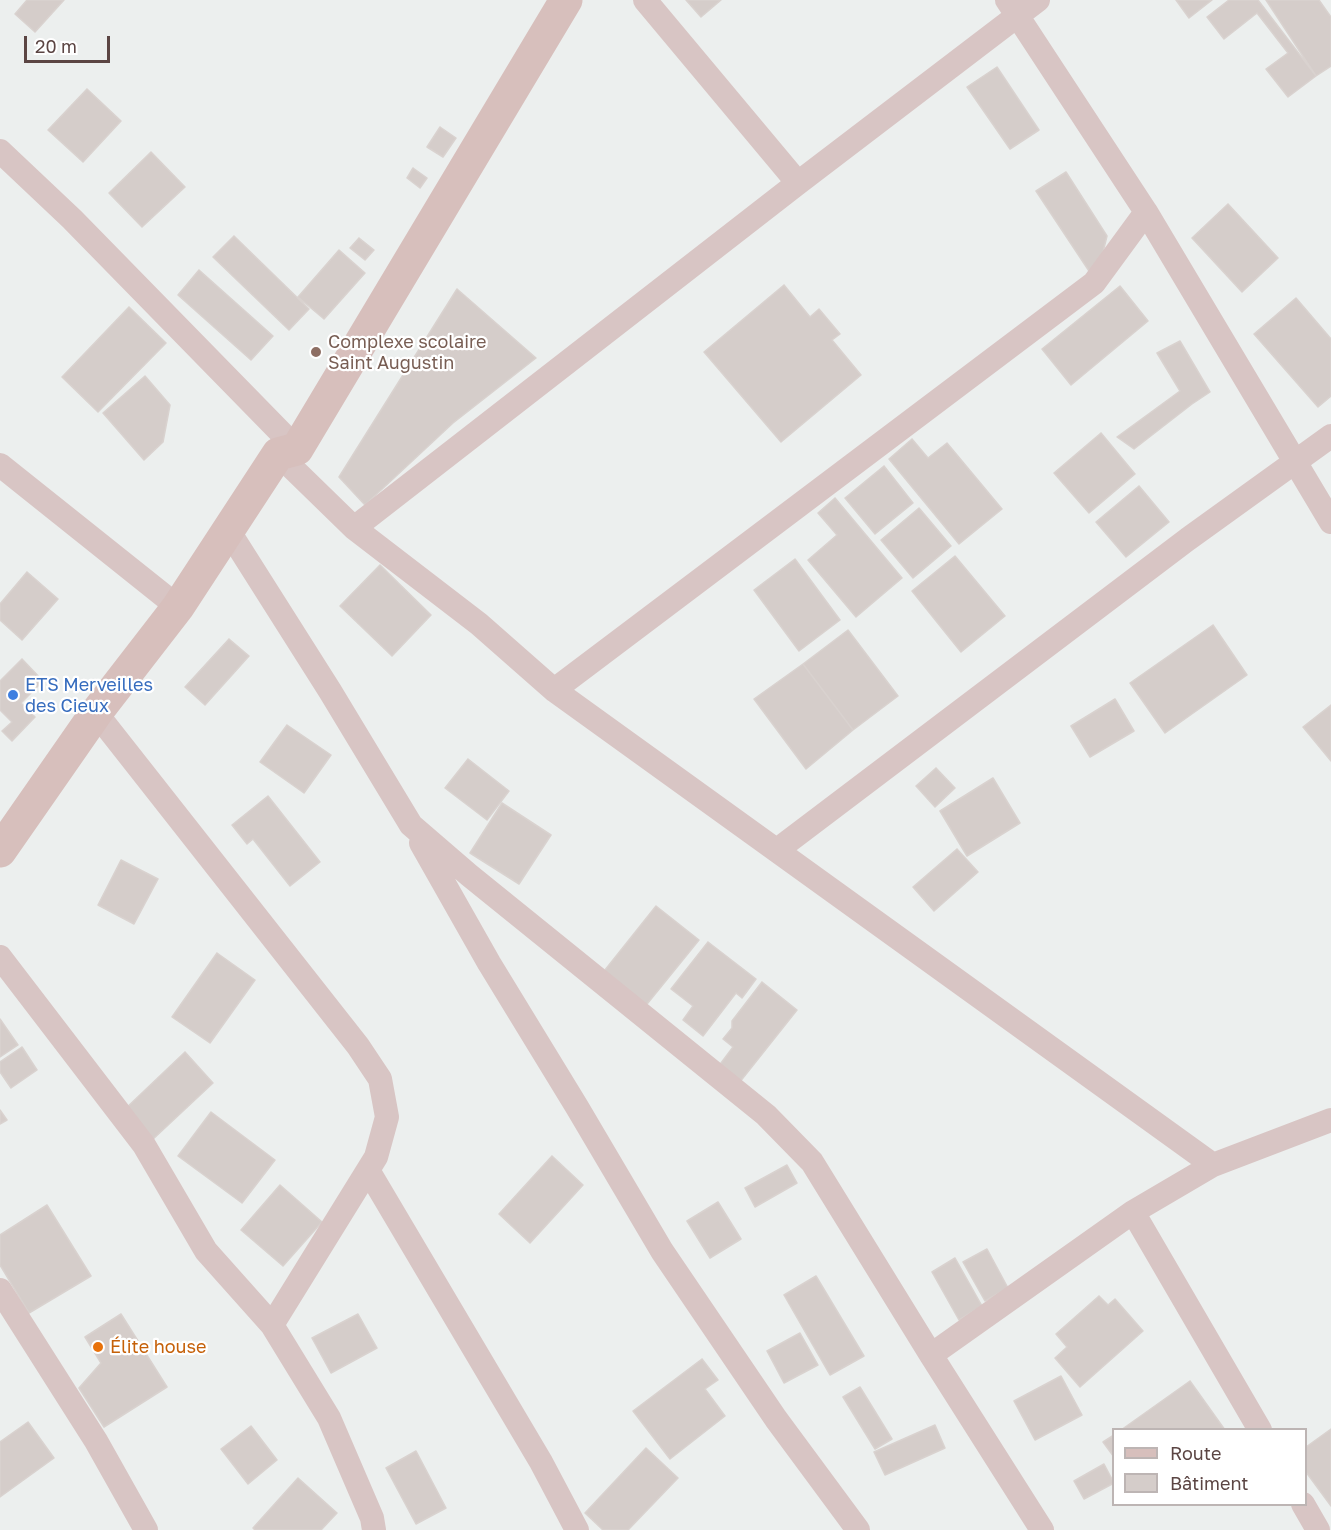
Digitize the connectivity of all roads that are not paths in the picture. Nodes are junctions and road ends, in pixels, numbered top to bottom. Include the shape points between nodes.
1 (566, 0) edge
2 (645, 0) edge
3 (1038, 0) edge
4 (1012, 8) edge
5 (0, 151) edge
6 (798, 183) junction
7 (1146, 212) junction
8 (1331, 436) edge
9 (287, 451) junction
10 (1295, 462) junction
11 (0, 465) edge
12 (1331, 522) edge
13 (354, 528) junction
14 (228, 530) junction
15 (178, 607) junction
16 (554, 690) junction
17 (96, 713) junction
18 (411, 825) junction
19 (777, 850) junction
20 (0, 851) edge
21 (0, 957) edge
22 (1331, 1120) edge
23 (1213, 1165) junction
24 (368, 1170) junction
25 (1133, 1212) junction
26 (0, 1290) edge
27 (273, 1325) junction
28 (931, 1355) junction
29 (1259, 1428) edge
30 (1305, 1506) edge
31 (146, 1530) edge
32 (374, 1530) edge
33 (577, 1530) edge
34 (858, 1530) edge
35 (1042, 1530) edge
36 (1318, 1530) edge

1 - 9 main road
2 - 6 street
3 - 4 street
4 - 6 street
4 - 7 street
5 - 9 street via 72,219
6 - 13 street
7 - 10 street
7 - 16 street via 1094,283
8 - 10 street
9 - 13 street
9 - 14 main road
10 - 12 street
10 - 19 street
11 - 15 street
13 - 16 street via 479,624
14 - 15 main road
14 - 18 street
15 - 17 main road
16 - 19 street
17 - 20 main road
17 - 24 street via 380,1079 387,1117 376,1157
18 - 28 street via 766,1115 812,1162
18 - 34 street via 662,1251 776,1419
19 - 23 street
21 - 27 street via 144,1145 206,1251
22 - 23 street
23 - 25 street
24 - 27 street
24 - 33 street via 542,1462
25 - 28 street
25 - 29 street
26 - 31 street via 96,1441
27 - 32 street via 329,1418
28 - 35 street
30 - 36 street

